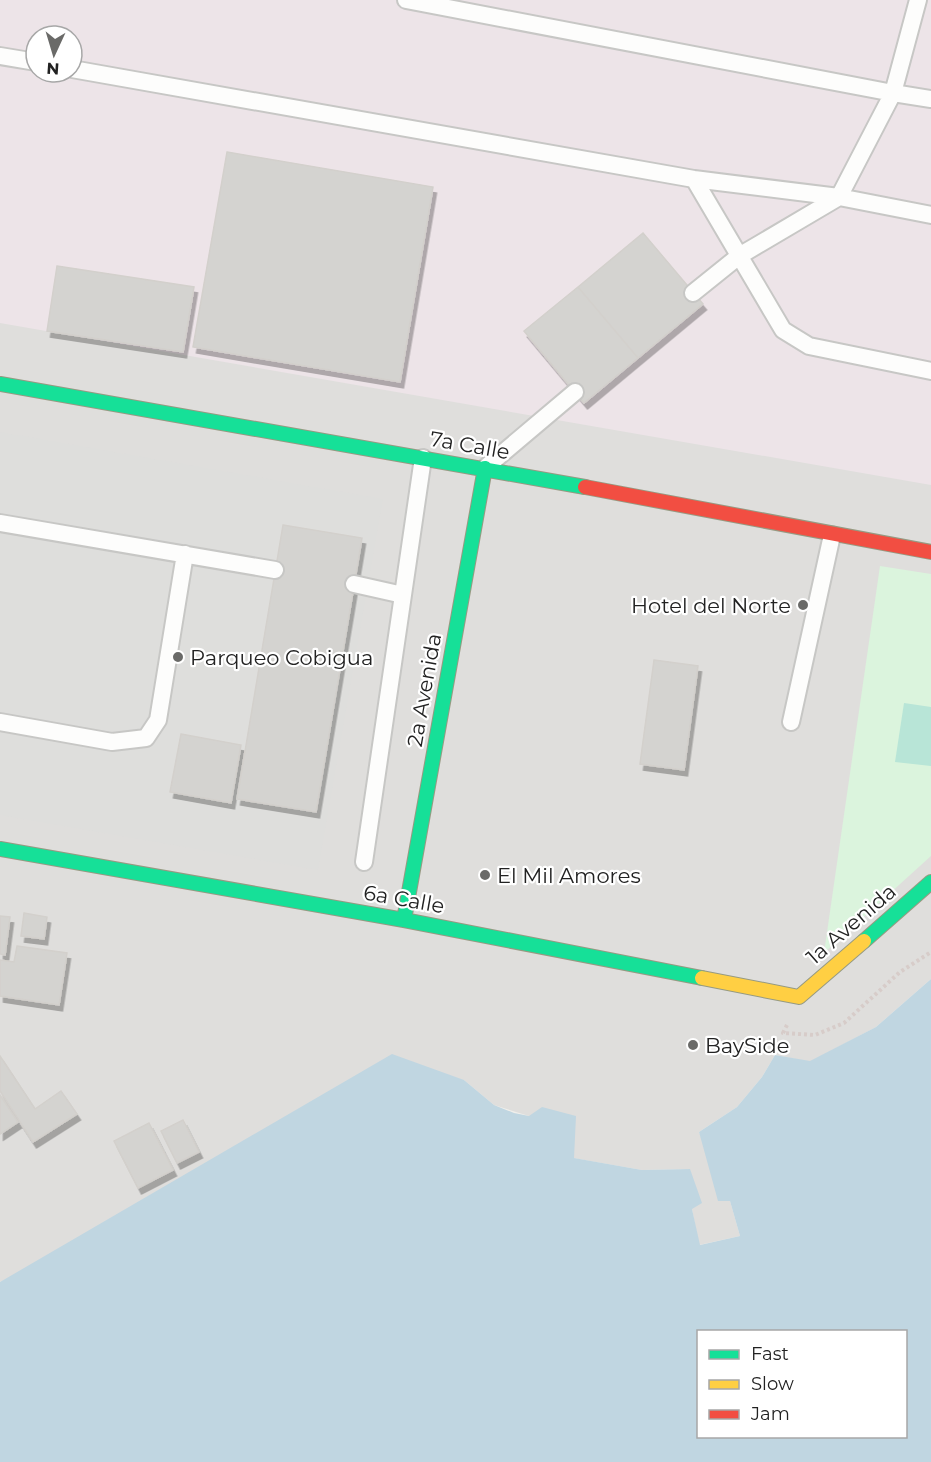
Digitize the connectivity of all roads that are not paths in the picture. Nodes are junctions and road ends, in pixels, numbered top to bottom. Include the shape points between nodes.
1 (406, 0) edge
2 (918, 0) edge
3 (0, 56) edge
4 (24, 60) edge
5 (84, 71) edge
6 (893, 93) junction
7 (931, 99) edge
8 (694, 179) junction
9 (839, 197) junction
10 (931, 215) edge
11 (739, 256) junction
12 (693, 293) dead end
13 (931, 371) edge
14 (0, 384) edge
15 (575, 392) dead end
16 (423, 458) junction
17 (485, 468) junction
18 (0, 523) edge
19 (832, 535) junction
20 (931, 552) edge
21 (185, 554) junction
22 (276, 570) dead end
23 (354, 585) dead end
24 (403, 595) junction
25 (0, 722) edge
26 (791, 722) dead end
27 (0, 849) edge
28 (364, 862) dead end
29 (931, 882) edge
30 (404, 920) junction
31 (799, 997) joint

1 - 6 lane
2 - 6 lane
3 - 4 lane
5 - 8 lane
6 - 7 lane
6 - 9 lane
8 - 9 lane
8 - 11 lane
9 - 10 lane
9 - 11 lane
11 - 12 lane
11 - 13 lane via 783,330 809,346
14 - 16 street, 7a Calle
15 - 17 lane
16 - 17 street, 7a Calle
16 - 24 lane
17 - 19 street, 7a Calle
17 - 30 street, 2a Avenida
18 - 21 lane
19 - 20 street, 7a Calle
19 - 26 lane
21 - 22 lane
21 - 25 lane via 158,720 146,738 112,742
23 - 24 lane
24 - 28 lane
27 - 30 street, 6a Calle
29 - 31 street, 1a Avenida
30 - 31 street, 6a Calle

